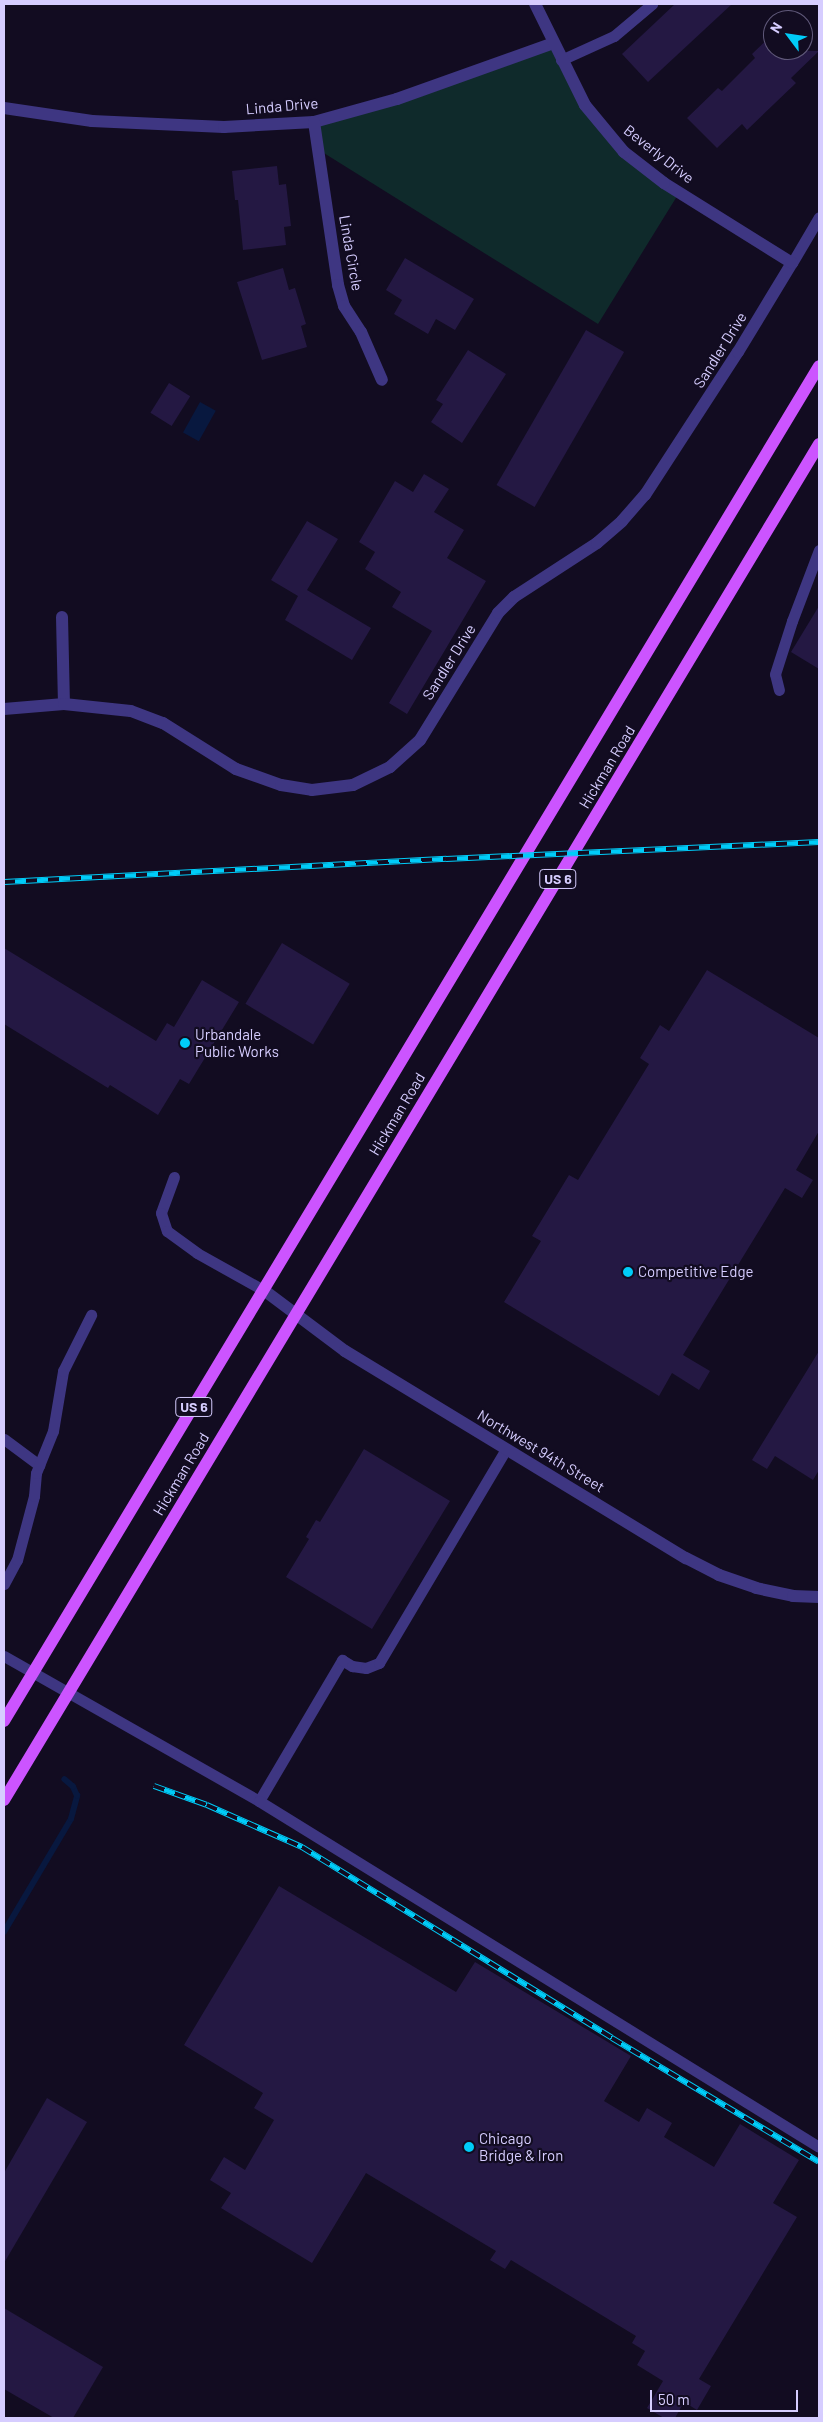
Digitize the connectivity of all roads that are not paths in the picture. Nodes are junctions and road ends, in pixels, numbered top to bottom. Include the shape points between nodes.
1 (535, 4) edge
2 (652, 4) edge
3 (553, 43) junction
4 (562, 60) junction
5 (4, 108) edge
6 (314, 122) junction
7 (819, 218) edge
8 (792, 263) junction
9 (819, 366) edge
10 (382, 380) dead end
11 (819, 444) edge
12 (819, 550) edge
13 (62, 617) dead end
14 (779, 690) dead end
15 (64, 704) junction
16 (4, 709) edge
17 (174, 1177) dead end
18 (265, 1291) junction
19 (296, 1314) junction
20 (91, 1315) dead end
21 (4, 1439) edge
22 (506, 1449) junction
23 (39, 1465) junction
24 (4, 1584) edge
25 (819, 1597) edge
26 (4, 1656) edge
27 (33, 1672) junction
28 (68, 1692) junction
29 (4, 1721) edge
30 (4, 1800) edge
31 (259, 1801) junction
32 (819, 2147) edge

1 - 3 street, Beverly Drive
2 - 4 lane via 614,36
3 - 4 street, Beverly Drive
3 - 6 street, Linda Drive via 397,99
4 - 8 street, Beverly Drive via 585,105 624,152 664,183
5 - 6 street, Linda Drive via 92,121 224,127
6 - 10 street, Linda Circle via 338,285 344,306
7 - 8 lane
8 - 15 street, Sandler Drive via 645,495 597,543 514,597 498,614 420,740 390,767 353,785 312,790 281,785 236,769 163,723 131,711
9 - 18 main road, Hickman Road / US 6
11 - 19 main road, Hickman Road / US 6
12 - 14 lane via 775,674
13 - 15 street
15 - 16 street, Sandler Drive
17 - 18 lane via 160,1213 167,1231 197,1253
18 - 19 street, Northwest 94th Street
18 - 27 main road, Hickman Road / US 6
19 - 22 street, Northwest 94th Street via 345,1351
19 - 28 main road, Hickman Road / US 6
20 - 23 lane via 63,1371 53,1430
21 - 23 lane
22 - 25 street, Northwest 94th Street via 719,1575 756,1588 793,1596
22 - 31 lane via 379,1663 366,1668 352,1666 342,1660
23 - 24 lane via 17,1560
26 - 27 lane
27 - 28 lane
27 - 29 main road, Hickman Road / US 6
28 - 30 main road, Hickman Road / US 6
28 - 31 lane
31 - 32 lane

